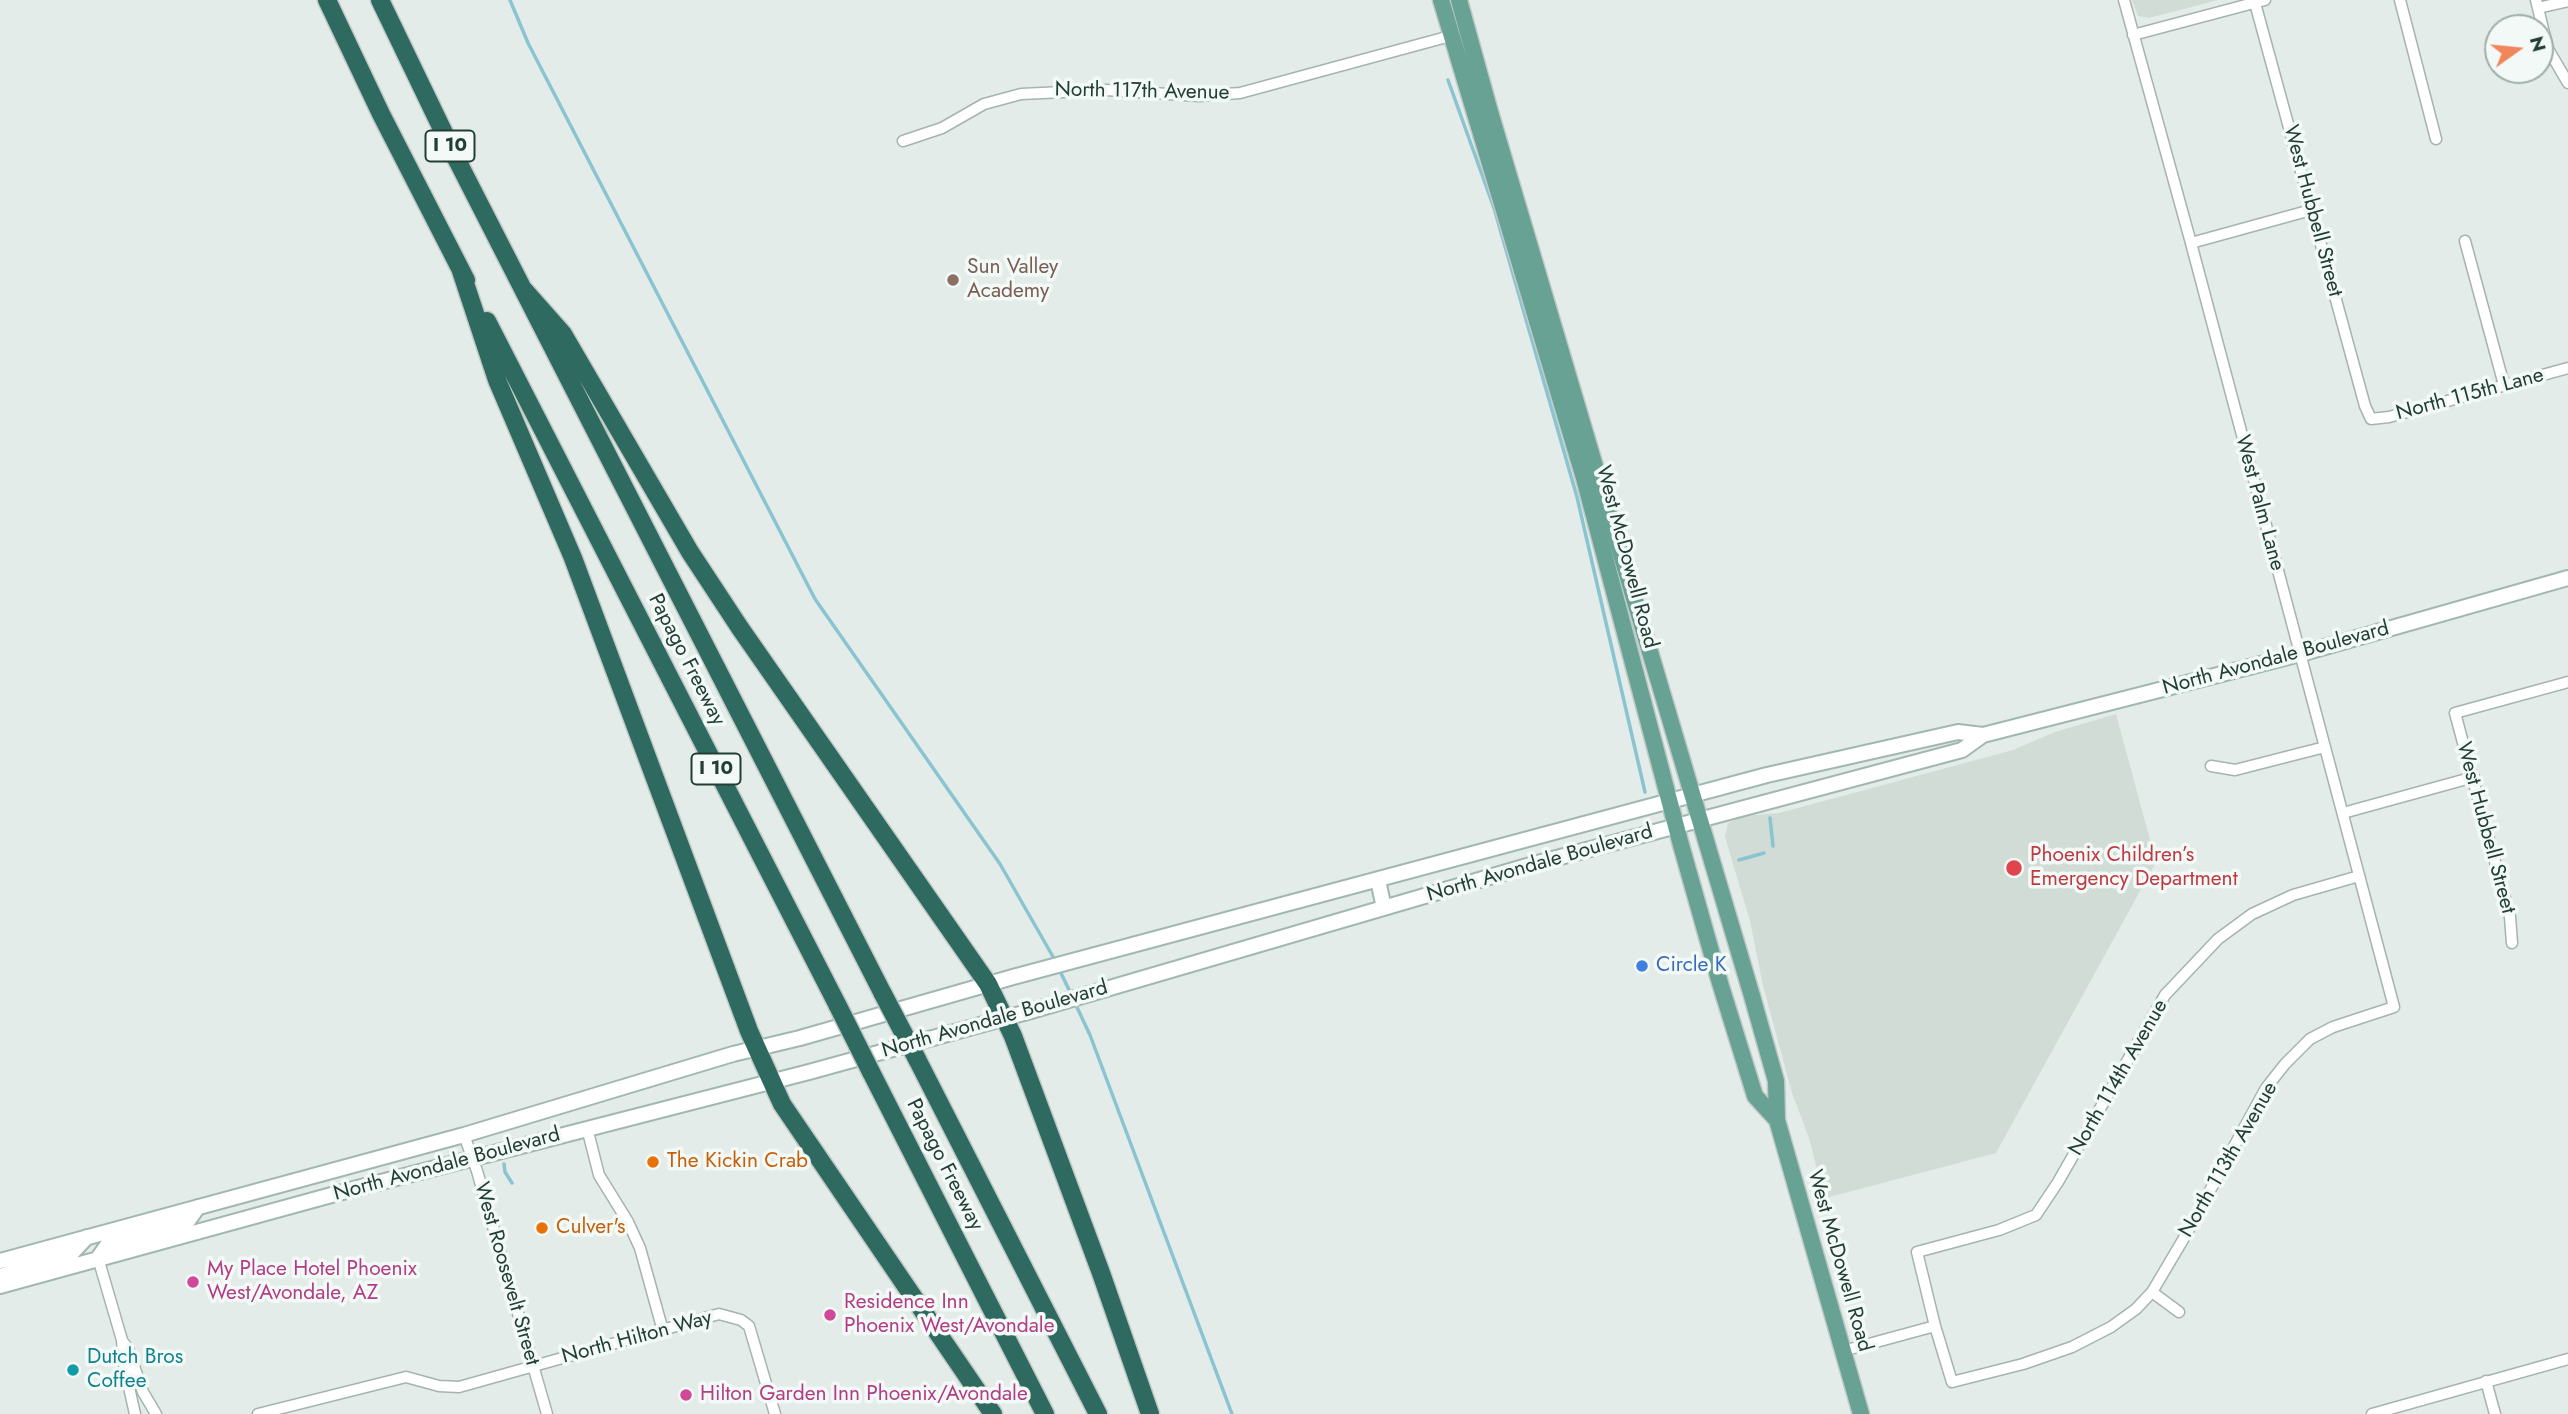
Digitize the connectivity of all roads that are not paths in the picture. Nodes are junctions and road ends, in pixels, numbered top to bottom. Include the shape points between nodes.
1 (327, 0) edge
2 (380, 0) edge
3 (1441, 0) edge
4 (1459, 0) edge
5 (2124, 0) edge
6 (2400, 0) edge
7 (2260, 1) edge
8 (2568, 1) edge
9 (2537, 4) edge
10 (1468, 32) junction
11 (2133, 35) junction
12 (1451, 36) junction
13 (2568, 83) edge
14 (2436, 139) dead end
15 (903, 141) dead end
16 (2311, 209) junction
17 (2465, 241) dead end
18 (2190, 243) junction
19 (461, 271) junction
20 (524, 290) junction
21 (2568, 368) edge
22 (2504, 385) junction
23 (2371, 419) joint
24 (2568, 578) edge
25 (2300, 654) junction
26 (2568, 682) edge
27 (1983, 735) junction
28 (2325, 747) junction
29 (2211, 766) dead end
30 (2474, 777) junction
31 (1693, 794) junction
32 (1669, 801) junction
33 (2343, 813) junction
34 (1701, 820) junction
35 (1676, 826) junction
36 (2359, 876) junction
37 (1378, 880) junction
38 (1384, 908) junction
39 (2512, 943) dead end
40 (988, 984) junction
41 (2394, 1007) joint
42 (1004, 1018) junction
43 (757, 1048) junction
44 (772, 1081) junction
45 (1777, 1120) junction
46 (587, 1128) junction
47 (464, 1135) junction
48 (470, 1158) junction
49 (198, 1207) junction
50 (87, 1237) junction
51 (98, 1258) junction
52 (0, 1261) edge
53 (0, 1276) edge
54 (0, 1286) edge
55 (2152, 1292) junction
56 (2179, 1312) dead end
57 (1935, 1326) junction
58 (663, 1331) junction
59 (121, 1340) junction
60 (1843, 1352) junction
61 (2568, 1359) edge
62 (533, 1367) junction
63 (2486, 1381) junction
64 (135, 1414) edge
65 (156, 1414) edge
66 (258, 1414) edge
67 (547, 1414) edge
68 (775, 1414) edge
69 (993, 1414) edge
70 (1045, 1414) edge
71 (1098, 1414) edge
72 (1150, 1414) edge
73 (1861, 1414) edge
74 (2372, 1414) edge
75 (2495, 1414) edge

1 - 19 highway, Papago Freeway / I 10
2 - 20 highway, Papago Freeway / I 10
3 - 12 main road, West McDowell Road
4 - 10 main road, West McDowell Road
5 - 11 street, West Palm Lane
6 - 14 street
7 - 11 street
7 - 16 street, West Hubbell Street
8 - 9 street
9 - 13 street via 2548,49
10 - 12 street, North 117th Avenue
10 - 31 main road, West McDowell Road
11 - 18 street, West Palm Lane
12 - 15 street, North 117th Avenue via 1240,93 1199,96 1106,90 1021,94 984,104 942,128
12 - 32 main road, West McDowell Road via 1584,478
16 - 18 street
16 - 23 street, West Hubbell Street
17 - 22 street
18 - 25 street, West Palm Lane
19 - 43 highway via 497,380 573,558
19 - 70 highway, Papago Freeway / I 10, bridge
20 - 40 highway via 563,334 690,552 740,628
20 - 71 highway, Papago Freeway / I 10, bridge
21 - 22 street, North 115th Lane
22 - 23 street, North 115th Lane
24 - 25 main road, North Avondale Boulevard
25 - 27 main road, North Avondale Boulevard
25 - 28 street, West Palm Lane
26 - 30 street, West Hubbell Street via 2455,713
27 - 31 main road, North Avondale Boulevard via 1958,732
27 - 34 main road, North Avondale Boulevard via 1962,750
28 - 29 street via 2235,770
28 - 33 street, West Palm Lane
30 - 33 street
30 - 39 street, West Hubbell Street via 2510,917
31 - 32 main road, North Avondale Boulevard
31 - 34 main road, West McDowell Road
32 - 35 main road, West McDowell Road
32 - 37 main road, North Avondale Boulevard
33 - 36 street, West Palm Lane
34 - 35 main road, North Avondale Boulevard
34 - 45 main road, West McDowell Road via 1776,1081
35 - 38 main road, North Avondale Boulevard
35 - 45 main road, West McDowell Road via 1755,1096
36 - 41 street, West Palm Lane
36 - 57 street, North 114th Avenue via 2293,895 2252,914 2218,939 2165,996 2036,1215 1917,1252
37 - 38 main road
37 - 40 main road, North Avondale Boulevard
38 - 42 main road, North Avondale Boulevard
40 - 42 highway
40 - 43 main road, North Avondale Boulevard
41 - 55 street, North 113th Avenue via 2310,1039 2285,1064 2266,1088
42 - 44 main road, North Avondale Boulevard
42 - 72 highway
43 - 44 highway
43 - 47 main road, North Avondale Boulevard
44 - 46 main road, North Avondale Boulevard
44 - 69 highway via 782,1104
45 - 60 main road, West McDowell Road
46 - 48 main road, North Avondale Boulevard
46 - 58 street via 599,1175 640,1248
47 - 48 street, West Roosevelt Street
47 - 49 main road, North Avondale Boulevard
48 - 51 main road, North Avondale Boulevard
48 - 62 street, West Roosevelt Street
49 - 50 main road, North Avondale Boulevard
49 - 51 main road via 188,1221 108,1244
50 - 52 main road, North Avondale Boulevard
50 - 53 main road via 72,1253
51 - 54 main road, North Avondale Boulevard
51 - 59 street
55 - 56 street
55 - 57 street, North 113th Avenue via 2111,1327 2072,1347 1952,1382
57 - 60 street
58 - 62 street, North Hilton Way
58 - 68 street, North Hilton Way via 719,1314 741,1320 753,1336
59 - 64 street
59 - 65 street
60 - 73 main road, West McDowell Road
61 - 63 street
62 - 66 street via 459,1387 407,1377
62 - 67 street, West Roosevelt Street
63 - 74 street
63 - 75 street

